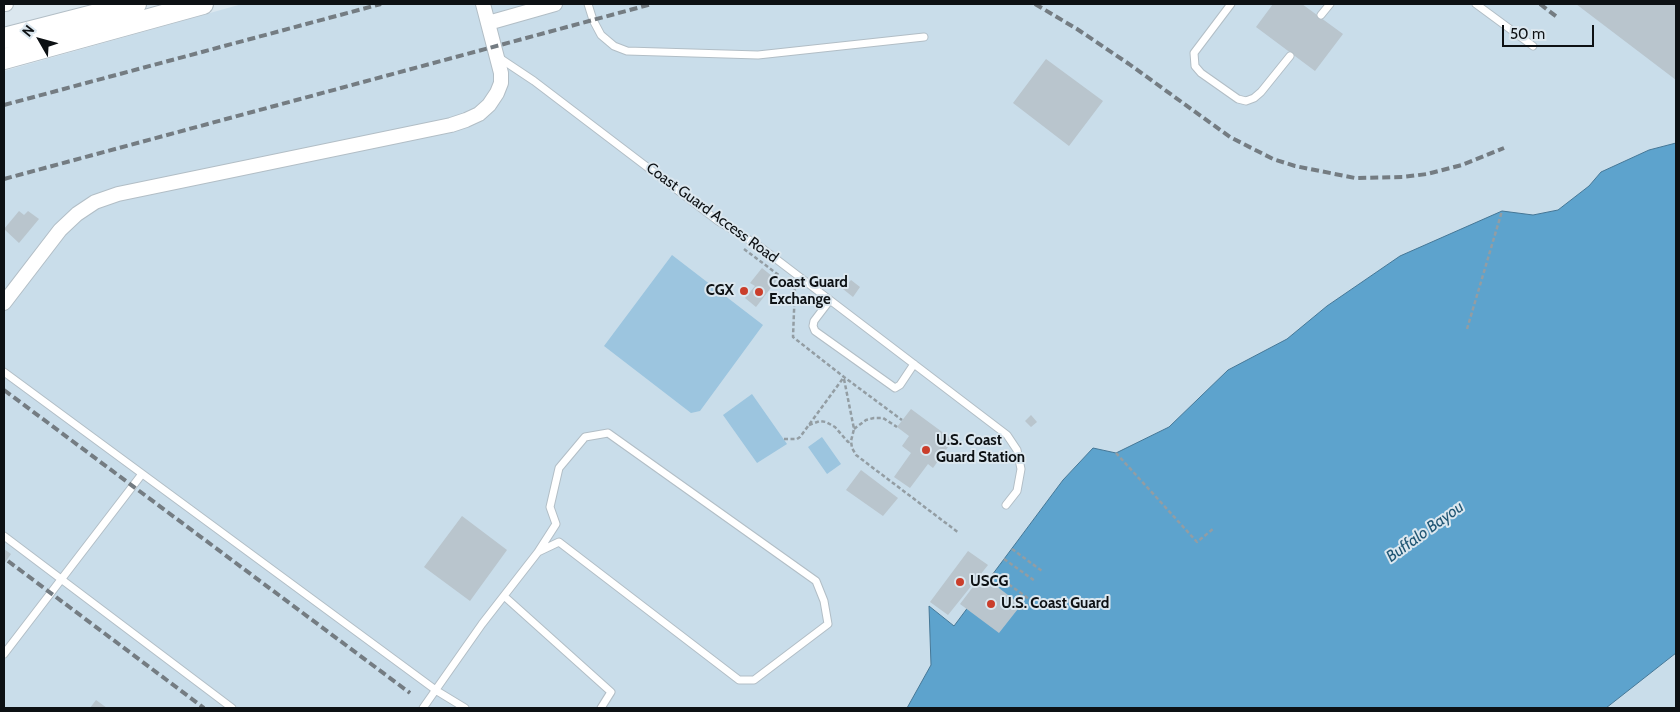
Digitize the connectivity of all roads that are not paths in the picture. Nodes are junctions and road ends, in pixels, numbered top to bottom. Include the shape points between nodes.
1 (136, 4) edge
2 (203, 4) edge
3 (483, 4) edge
4 (556, 4) edge
5 (588, 4) edge
6 (1232, 4) edge
7 (1330, 4) edge
8 (1476, 4) edge
9 (1322, 15) dead end
10 (488, 23) junction
11 (924, 37) dead end
12 (4, 38) edge
13 (1533, 46) dead end
14 (496, 56) junction
15 (1290, 56) dead end
16 (4, 59) edge
17 (830, 300) junction
18 (4, 303) edge
19 (914, 364) junction
20 (4, 372) edge
21 (142, 474) junction
22 (1006, 505) dead end
23 (4, 536) edge
24 (538, 552) junction
25 (61, 579) junction
26 (504, 596) junction
27 (4, 654) edge
28 (437, 691) junction
29 (232, 708) edge
30 (423, 708) edge
31 (465, 708) edge
32 (601, 708) edge

1 - 12 main road
2 - 16 main road
3 - 10 street
4 - 10 street
5 - 11 lane via 601,35 614,46 627,51 758,55
6 - 15 lane via 1194,53 1195,66 1201,73 1238,99 1246,101 1261,92
7 - 9 lane
8 - 13 lane
10 - 14 street
14 - 17 lane, Coast Guard Access Road
14 - 18 street via 501,73 497,93 484,109 466,120 118,194 95,202 60,230
17 - 19 lane, Coast Guard Access Road
17 - 19 lane via 814,321 816,330 895,388
19 - 22 lane, Coast Guard Access Road via 1007,435 1017,450 1022,469 1016,490
20 - 21 lane
21 - 25 lane
21 - 28 lane
23 - 25 lane
24 - 24 lane via 556,524 550,507 559,468 586,436 608,433 816,581 828,624 754,680 739,680 559,542
24 - 26 lane
25 - 27 lane
25 - 29 lane
26 - 28 lane
26 - 32 lane via 611,692
28 - 30 lane
28 - 31 lane

